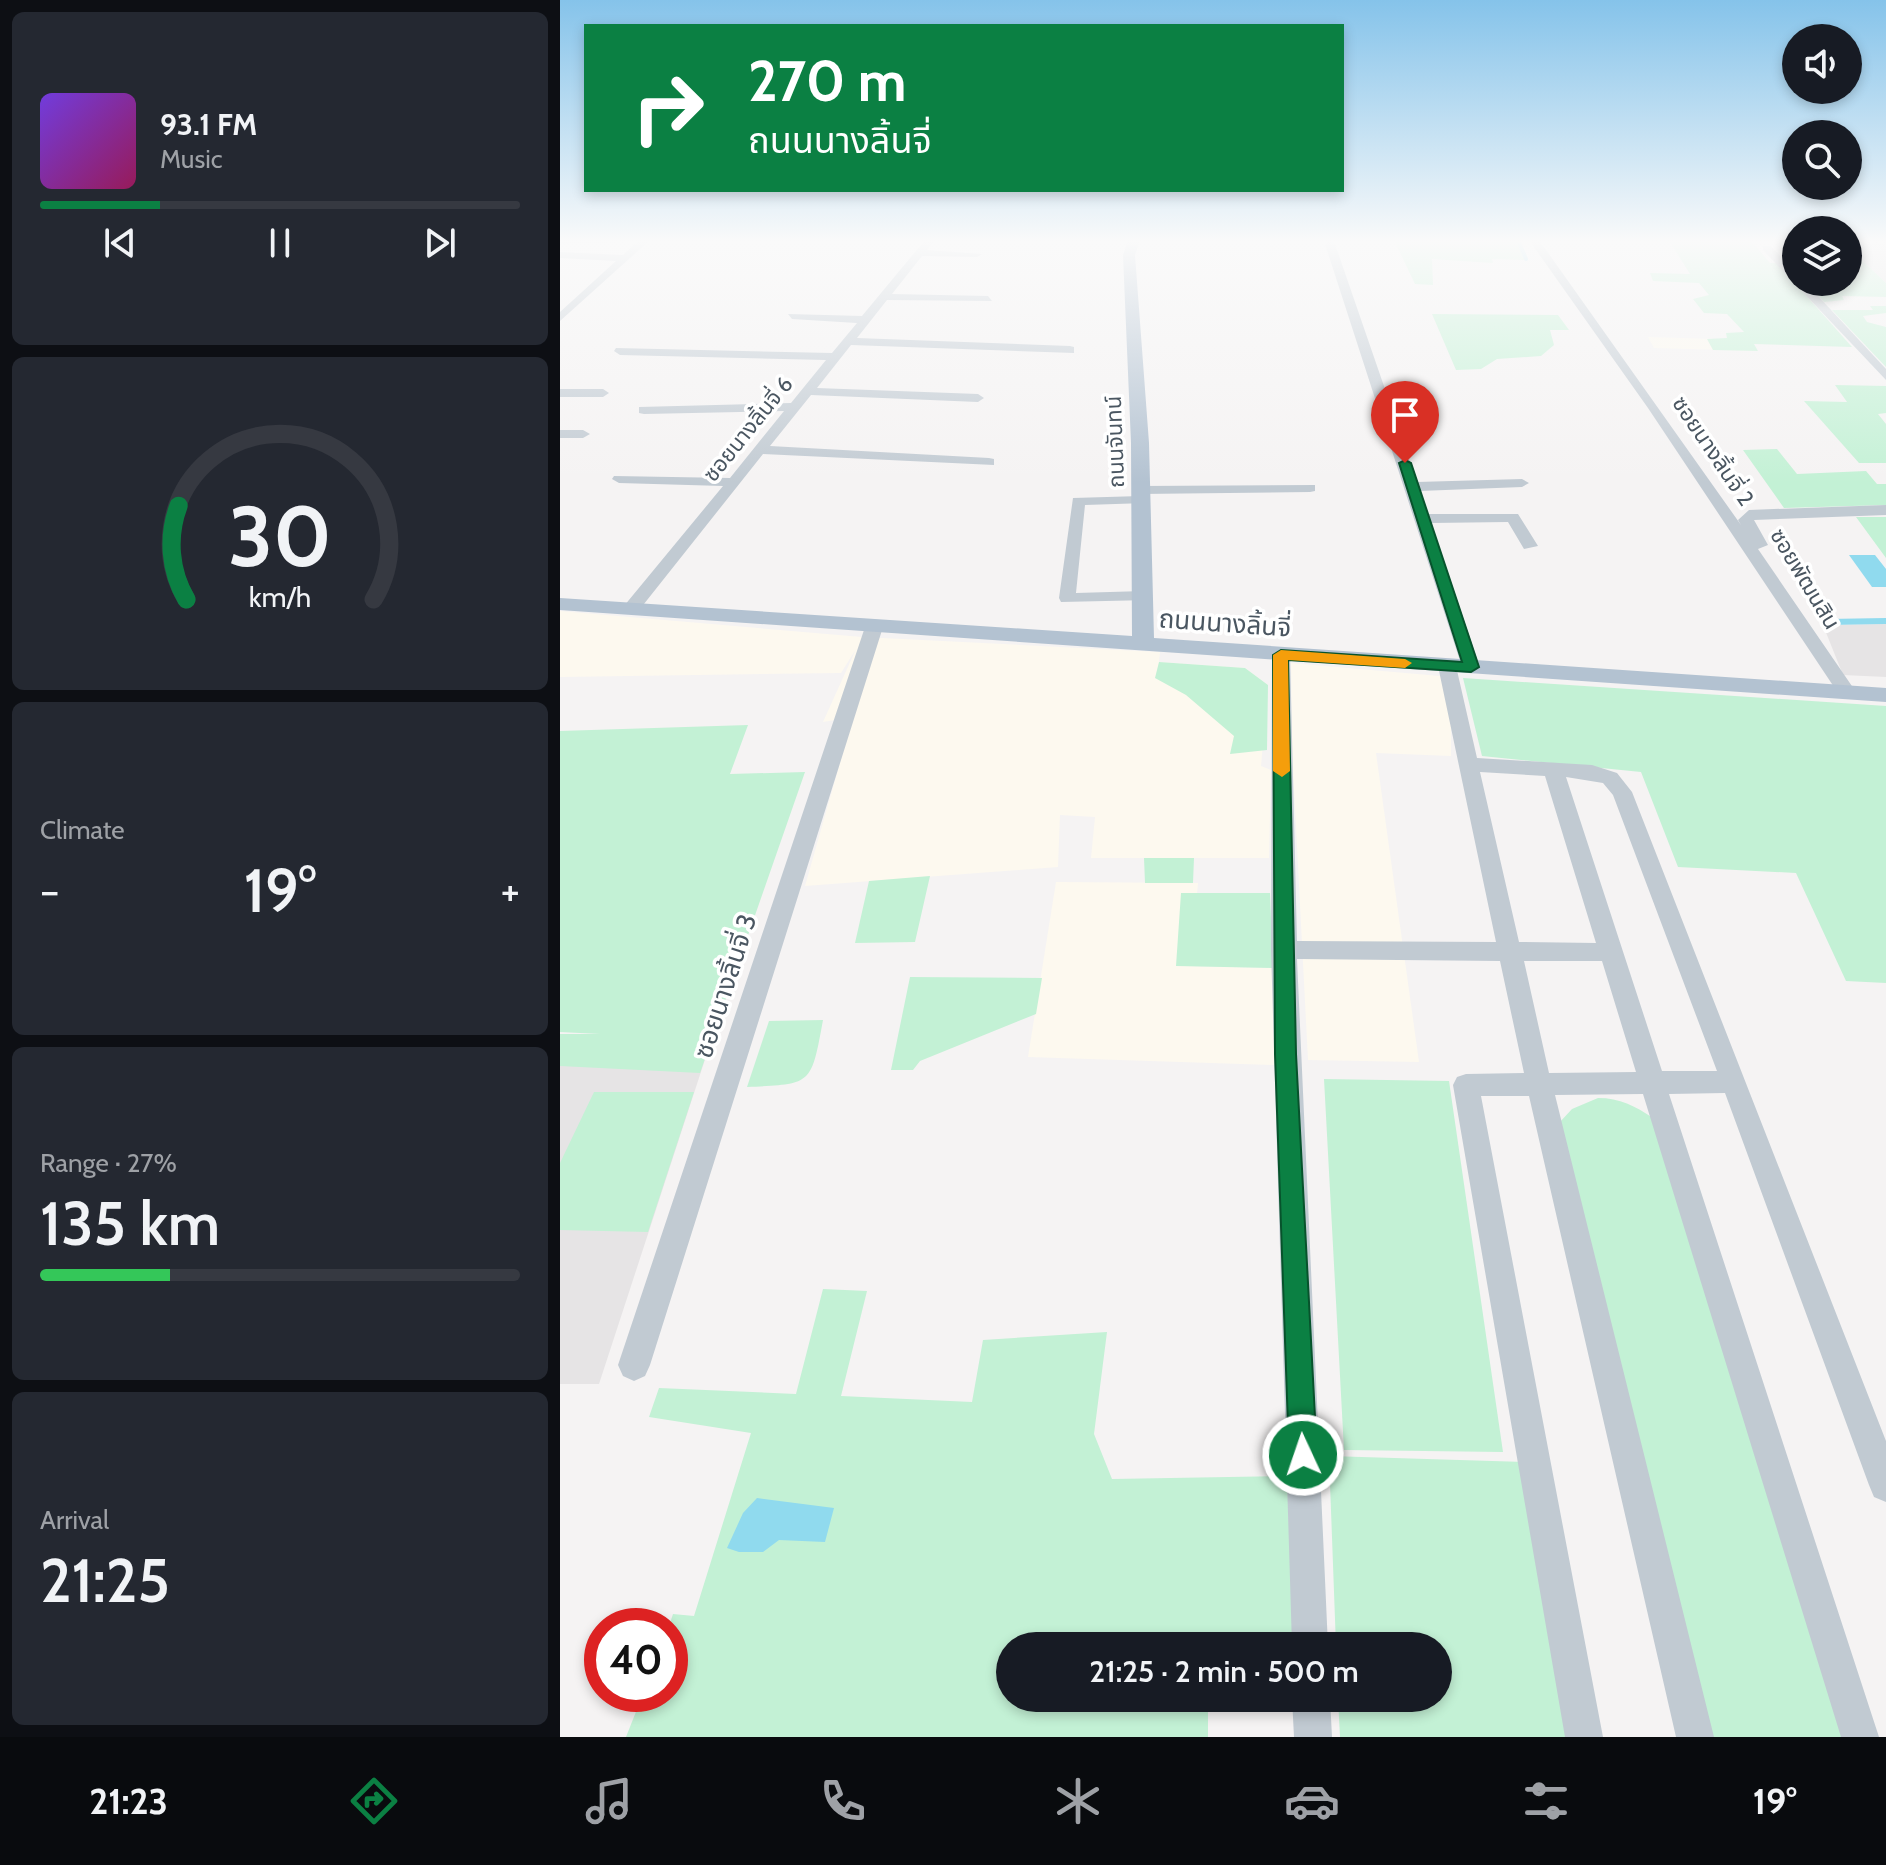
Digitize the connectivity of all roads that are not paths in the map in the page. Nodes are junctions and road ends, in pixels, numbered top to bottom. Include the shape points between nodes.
1 (864, 321) edge
2 (1132, 321) edge
3 (1360, 321) edge
4 (1592, 321) edge
5 (1836, 321) edge
6 (847, 341) junction
7 (1070, 350) dead end
8 (620, 351) dead end
9 (834, 357) junction
10 (1886, 376) edge
11 (807, 391) junction
12 (560, 393) edge
13 (603, 393) dead end
14 (978, 398) dead end
15 (795, 407) junction
16 (644, 410) dead end
17 (560, 434) edge
18 (583, 434) dead end
19 (759, 450) junction
20 (989, 462) dead end
21 (619, 479) dead end
22 (734, 482) junction
23 (1522, 483) dead end
24 (1413, 487) junction
25 (1310, 488) dead end
26 (1141, 495) junction
27 (1886, 510) edge
28 (1424, 519) junction
29 (1530, 546) dead end
30 (1144, 596) junction
31 (560, 604) edge
32 (630, 610) junction
33 (874, 627) junction
34 (1143, 645) junction
35 (1281, 655) junction
36 (1825, 660) junction
37 (1447, 666) junction
38 (1471, 667) junction
39 (1847, 692) junction
40 (1886, 695) edge
41 (1466, 764) junction
42 (1553, 769) junction
43 (1283, 950) junction
44 (1509, 951) junction
45 (1610, 952) junction
46 (1734, 1082) junction
47 (1651, 1083) junction
48 (1539, 1084) junction
49 (634, 1365) dead end
50 (1886, 1485) edge
51 (1309, 1632) edge
52 (1312, 1712) edge
53 (1313, 1737) edge
54 (1584, 1737) edge
55 (1695, 1737) edge
56 (1860, 1737) edge

1 - 6 street, ซอยนางลิ้นจี่ 6
2 - 26 main road, ถนนจันทน์
3 - 24 street
4 - 36 street, ซอยนางลิ้นจี่ 2
5 - 10 street
6 - 7 street
6 - 9 street, ซอยนางลิ้นจี่ 6
8 - 9 street
9 - 11 street, ซอยนางลิ้นจี่ 6
11 - 14 street
11 - 15 street, ซอยนางลิ้นจี่ 6
12 - 13 street
15 - 16 street
15 - 19 street, ซอยนางลิ้นจี่ 6
17 - 18 street
19 - 20 street
19 - 22 street, ซอยนางลิ้นจี่ 6
21 - 22 street
22 - 32 street, ซอยนางลิ้นจี่ 6
23 - 24 street
24 - 28 street
25 - 26 street
26 - 30 main road, ถนนจันทน์
26 - 30 street via 1078,501 1067,598
27 - 36 street, ซอยพัฒนสิน via 1759,513 1746,520 1817,634
28 - 29 street via 1513,517
28 - 38 street
30 - 34 main road, ถนนจันทน์
31 - 32 main road, ถนนนางลิ้นจี่
32 - 33 main road, ถนนนางลิ้นจี่
33 - 34 main road, ถนนนางลิ้นจี่
33 - 49 street, ซอยนางลิ้นจี่ 3
34 - 35 main road, ถนนนางลิ้นจี่
35 - 37 main road, ถนนนางลิ้นจี่
35 - 43 street
36 - 39 street, ซอยนางลิ้นจี่ 2
37 - 38 main road, ถนนนางลิ้นจี่
37 - 41 street
38 - 39 main road, ถนนนางลิ้นจี่
39 - 40 main road, ถนนนางลิ้นจี่
41 - 42 street
41 - 44 street
42 - 45 street
42 - 46 street via 1610,778 1622,792
43 - 44 street
43 - 51 street
44 - 45 street
44 - 48 street
45 - 47 street
46 - 47 street
46 - 50 street
47 - 48 street
47 - 56 street
48 - 54 street via 1466,1085
48 - 55 street
52 - 53 street

